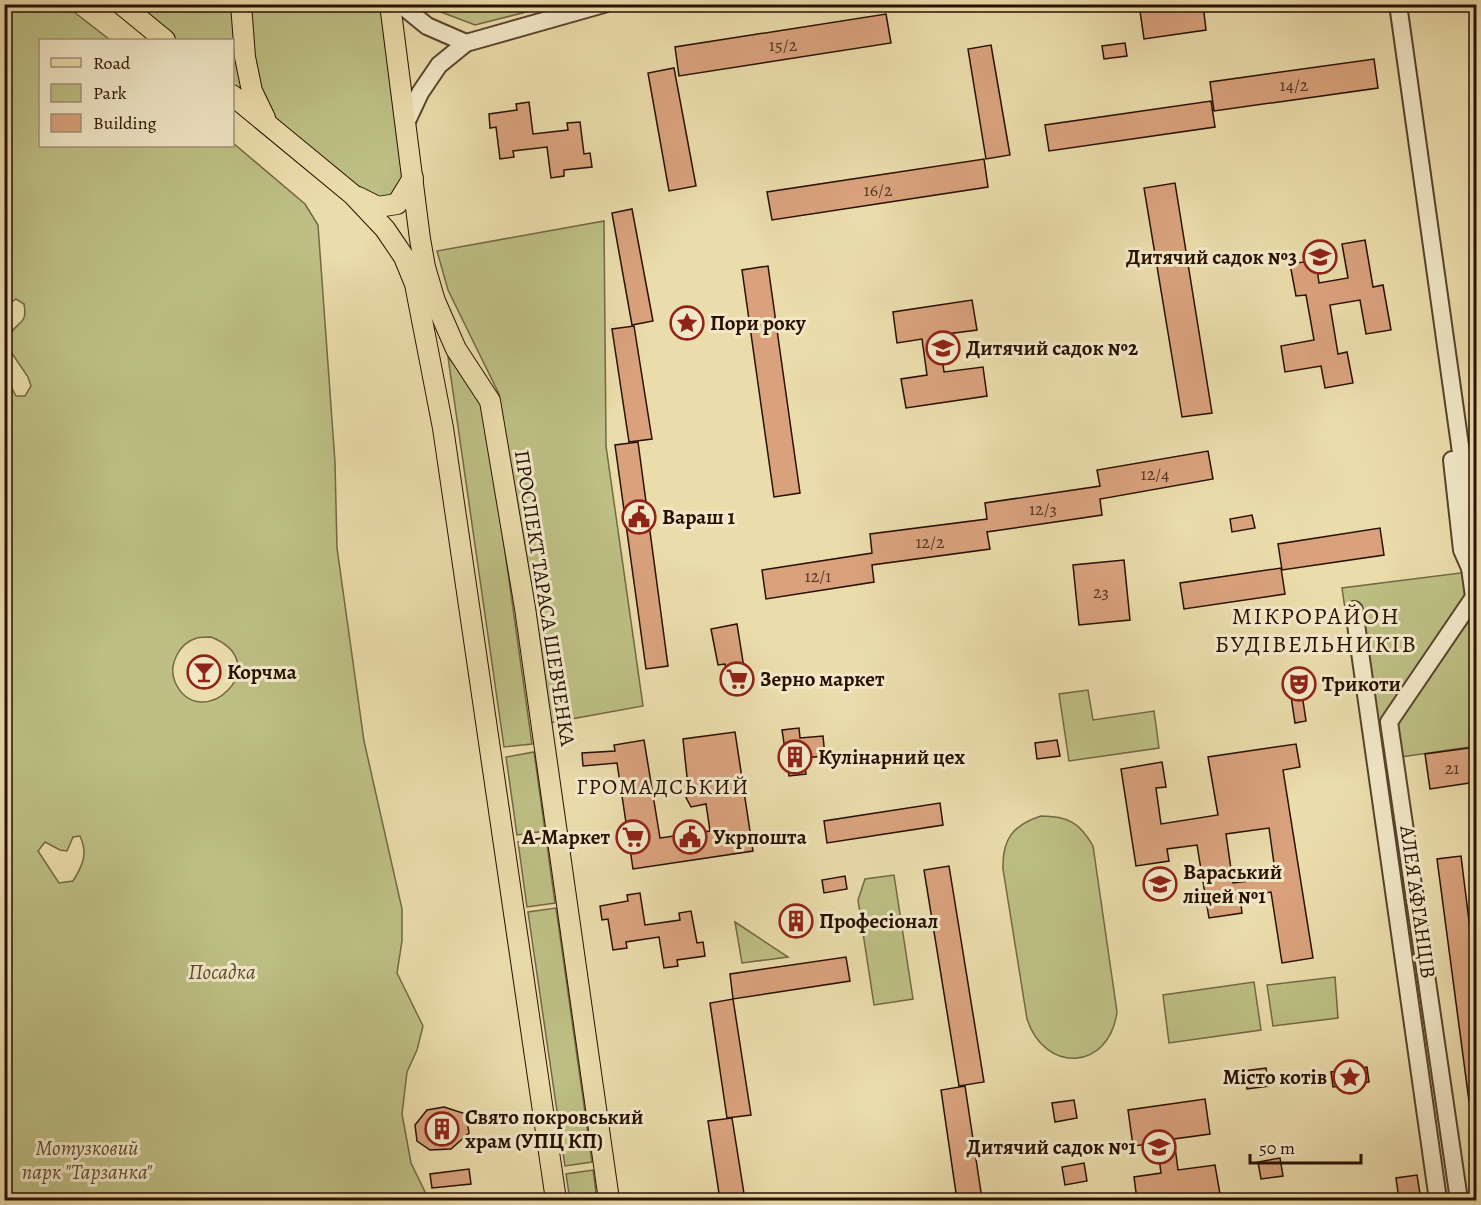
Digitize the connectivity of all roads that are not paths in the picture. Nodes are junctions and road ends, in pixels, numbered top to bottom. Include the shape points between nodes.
1 (122, 4) edge
2 (241, 4) edge
3 (390, 4) edge
4 (400, 4) edge
5 (604, 4) edge
6 (1387, 4) edge
7 (1398, 4) edge
8 (164, 39) edge
9 (466, 43) junction
10 (234, 98) edge
11 (406, 123) junction
12 (268, 125) junction
13 (413, 178) junction
14 (352, 194) junction
15 (1470, 568) junction
16 (1354, 610) dead end
17 (556, 1200) edge
18 (609, 1200) edge
19 (1438, 1200) edge
20 (1460, 1200) edge

1 - 8 main road
2 - 12 main road via 252,91
3 - 11 main road, ПРОСПЕКТ ТАРАСА ШЕВЧЕНКА
4 - 9 street via 427,26
5 - 9 street
6 - 15 street via 1462,550
7 - 15 street via 1474,545
9 - 11 street via 439,65
10 - 12 main road
11 - 13 main road, ПРОСПЕКТ ТАРАСА ШЕВЧЕНКА
12 - 14 main road
13 - 14 main road via 397,204 378,207
13 - 18 main road, ПРОСПЕКТ ТАРАСА ШЕВЧЕНКА via 425,267 435,301 456,350 490,401 525,608
14 - 17 main road via 385,229 404,257 423,322 443,428
15 - 20 street, АЛЕЯ АФГАНЦІВ via 1474,597 1389,722
16 - 19 street, АЛЕЯ АФГАНЦІВ

